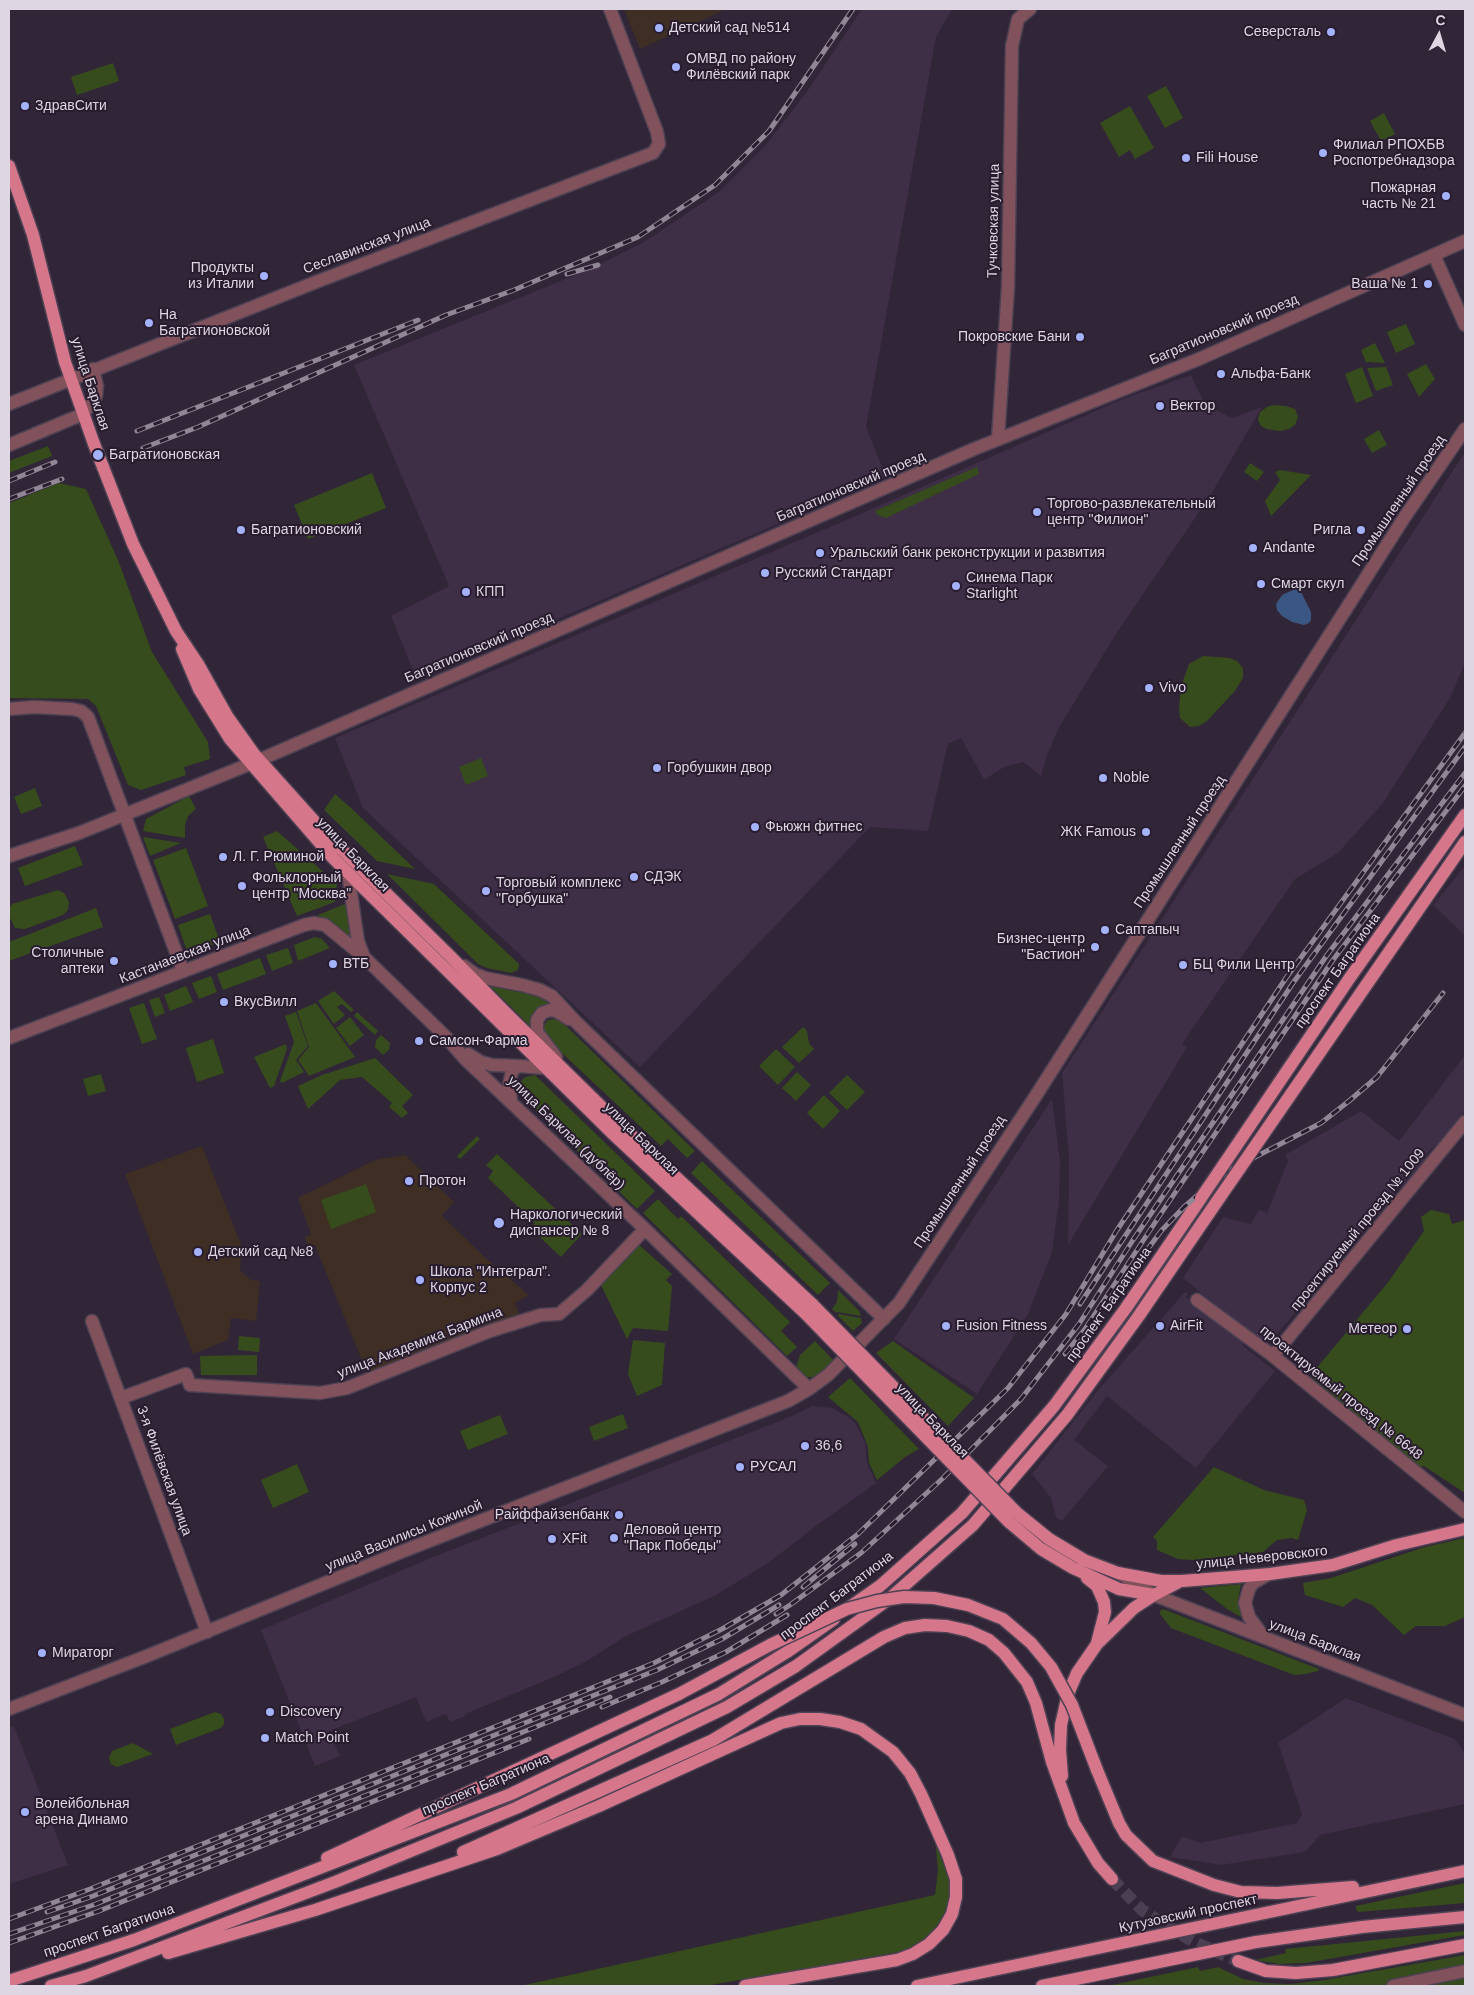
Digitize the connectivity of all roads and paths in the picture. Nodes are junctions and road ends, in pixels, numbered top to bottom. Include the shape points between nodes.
1 (610, 9) edge
2 (1030, 9) edge
3 (9, 166) edge
4 (1465, 241) edge
5 (1434, 255) junction
6 (1465, 324) edge
7 (93, 369) junction
8 (70, 379) junction
9 (9, 404) edge
10 (83, 414) junction
11 (1465, 429) edge
12 (998, 439) junction
13 (9, 445) edge
14 (9, 709) edge
15 (255, 762) junction
16 (123, 815) junction
17 (1465, 815) edge
18 (1465, 842) edge
19 (9, 856) edge
20 (348, 873) junction
21 (450, 956) junction
22 (364, 957) junction
23 (183, 972) junction
24 (576, 1022) junction
25 (444, 1035) junction
26 (9, 1038) edge
27 (518, 1066) junction
28 (545, 1068) junction
29 (563, 1069) junction
30 (511, 1101) junction
31 (1465, 1122) edge
32 (645, 1229) junction
33 (1197, 1300) dead end
34 (809, 1309) junction
35 (884, 1319) junction
36 (92, 1321) dead end
37 (1273, 1356) junction
38 (809, 1389) junction
39 (121, 1398) junction
40 (1465, 1512) edge
41 (1013, 1517) junction
42 (1465, 1529) edge
43 (1073, 1568) junction
44 (1118, 1573) junction
45 (1270, 1574) junction
46 (1182, 1582) junction
47 (1154, 1595) junction
48 (207, 1632) junction
49 (1264, 1637) junction
50 (1097, 1644) junction
51 (9, 1709) edge
52 (1465, 1715) edge
53 (1065, 1798) junction
54 (1465, 1871) edge
55 (404, 1879) junction
56 (1112, 1880) tunnel mouth
57 (1423, 1880) junction
58 (239, 1900) junction
59 (1465, 1918) edge
60 (1465, 1945) edge
61 (1238, 1961) tunnel mouth
62 (1465, 1971) edge
63 (86, 1976) junction
64 (9, 1981) edge
65 (52, 1986) edge
66 (745, 1986) edge
67 (917, 1986) edge
68 (1042, 1986) edge
69 (1393, 1986) edge

1 - 7 street, Сеславинская улица via 657,132 659,144 653,153
2 - 12 street, Тучковская улица via 1018,18 1012,46 1008,287
3 - 8 main road, улица Барклая via 33,235
4 - 5 street, Багратионовский проезд
5 - 6 street
5 - 12 street, Багратионовский проезд via 1199,359
7 - 8 street, Сеславинская улица
7 - 10 street via 98,386 96,396
8 - 9 street, Сеславинская улица
8 - 10 main road, улица Барклая
10 - 13 street
10 - 15 main road, улица Барклая, bridge via 133,544 176,630 189,668 230,739
11 - 35 street, Промышленный проезд via 1404,518 1009,1137 899,1303
12 - 15 street, Багратионовский проезд
14 - 16 street via 65,708 85,713 120,799
15 - 16 street, Багратионовский проезд
15 - 20 main road, улица Барклая
15 - 21 main road, улица Барклая
16 - 19 street, Багратионовский проезд
16 - 23 street
17 - 58 main road, проспект Багратиона, bridge via 1349,979 1126,1308 1054,1406 962,1513 880,1586 787,1652 719,1694 511,1794
18 - 63 main road, bridge via 1138,1317 1066,1415 973,1525 889,1600 796,1666 727,1707 516,1808 335,1882
20 - 22 street, улица Барклая (дублёр) via 358,941
20 - 28 main road, улица Барклая
21 - 24 street via 485,978 522,985 552,996
21 - 29 main road, улица Барклая
22 - 23 street, Кастанаевская улица via 325,925 314,923
22 - 25 street, улица Барклая (дублёр)
23 - 26 street, Кастанаевская улица
24 - 29 street via 553,1010 544,1012 537,1020 537,1032
24 - 35 street
25 - 27 street via 482,1062
25 - 30 street, улица Барклая (дублёр)
27 - 28 street
27 - 30 street via 509,1078
28 - 34 main road, улица Барклая
29 - 34 main road, улица Барклая
30 - 32 street, улица Барклая (дублёр)
31 - 37 street, проектируемый проезд № 1009
32 - 38 street, улица Барклая (дублёр)
32 - 39 street, улица Академика Бармина via 587,1290 559,1314 541,1315 490,1331 347,1388 320,1393 190,1385 186,1374
33 - 37 street, проектируемый проезд № 6648
34 - 41 main road, улица Барклая, bridge
35 - 38 street, Промышленный проезд via 828,1375
36 - 39 street, 3-я Филёвская улица
37 - 40 street, проектируемый проезд № 6648
38 - 48 street, улица Василисы Кожиной via 734,1423 406,1550
39 - 48 street, 3-я Филёвская улица
41 - 43 main road, улица Барклая via 1041,1549
41 - 44 main road, улица Барклая via 1084,1560
42 - 45 main road, улица Неверовского via 1333,1565
43 - 47 main road, улица Барклая via 1119,1589
43 - 50 main road via 1097,1586 1104,1602 1104,1618
44 - 46 main road, улица Неверовского
44 - 47 street, улица Барклая
45 - 46 main road, улица Неверовского
45 - 49 street via 1253,1583 1245,1603 1249,1617
46 - 47 main road
47 - 49 street, улица Барклая
47 - 50 main road via 1134,1608
48 - 51 street, улица Василисы Кожиной
49 - 52 street, улица Барклая
50 - 53 main road via 1077,1673 1061,1725
53 - 55 main road via 1036,1703 1016,1666 989,1640 969,1631 925,1625 905,1628 884,1637 713,1740
53 - 56 main road via 1087,1847
54 - 57 main road, Кутузовский проспект
55 - 63 main road via 245,1931
55 - 66 main road via 497,1849 781,1723 820,1719 861,1729 894,1752 921,1794 956,1880 952,1914 943,1930 929,1944 897,1960
57 - 58 main road, bridge via 1277,1893 1241,1892 1153,1861 1126,1835 1119,1823 1072,1705 1051,1667 1031,1643 1003,1619 968,1605 934,1598 904,1598 847,1608 679,1694
57 - 67 main road, Кутузовский проспект
58 - 64 main road, проспект Багратиона via 134,1940
59 - 68 main road via 1362,1927 1256,1942
60 - 61 main road via 1333,1970 1296,1973 1266,1971
62 - 69 street
63 - 65 main road

